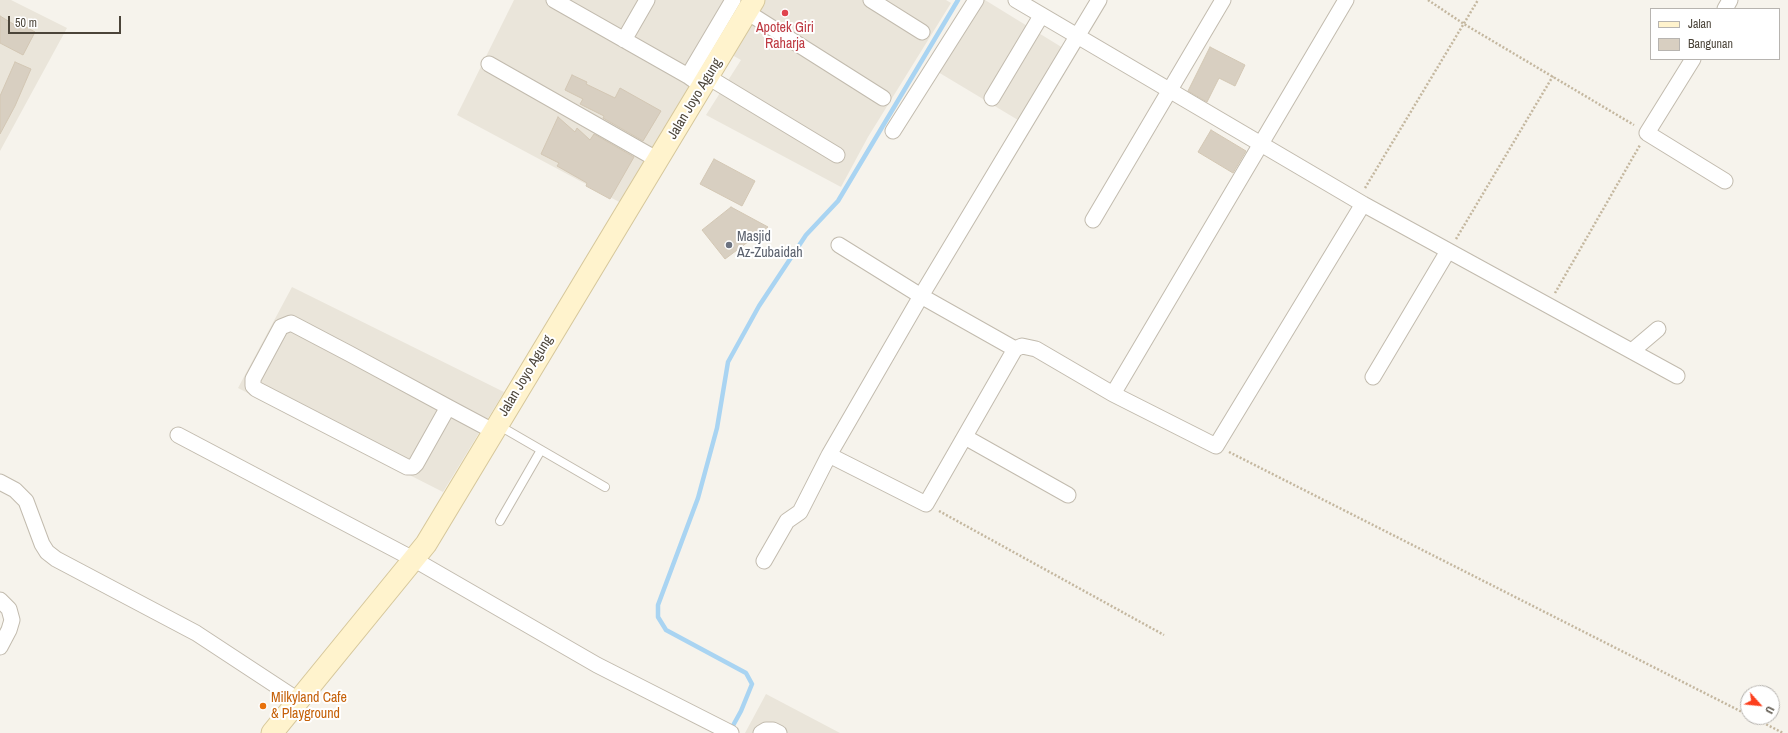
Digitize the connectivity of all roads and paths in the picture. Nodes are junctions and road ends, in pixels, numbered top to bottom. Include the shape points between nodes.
1 (646, 0) edge
2 (871, 0) edge
3 (976, 0) edge
4 (1016, 0) edge
5 (1099, 0) edge
6 (1223, 0) edge
7 (1346, 0) edge
8 (1428, 0) edge
9 (1478, 0) edge
10 (559, 1) edge
11 (744, 4) edge
12 (1041, 16) junction
13 (1464, 24) junction
14 (922, 32) dead end
15 (1077, 37) junction
16 (624, 40) junction
17 (1693, 60) edge
18 (489, 64) dead end
19 (1553, 76) junction
20 (700, 79) junction
21 (1169, 91) junction
22 (883, 98) dead end
23 (992, 98) dead end
24 (893, 131) dead end
25 (1647, 133) junction
26 (1260, 144) junction
27 (837, 155) dead end
28 (658, 160) junction
29 (1725, 181) dead end
30 (1360, 203) junction
31 (1094, 220) dead end
32 (839, 245) dead end
33 (1448, 251) junction
34 (921, 296) junction
35 (1547, 305) junction
36 (1658, 329) dead end
37 (1015, 349) junction
38 (1632, 351) junction
39 (1677, 376) dead end
40 (1373, 377) dead end
41 (1113, 394) junction
42 (448, 407) junction
43 (495, 428) junction
44 (178, 435) dead end
45 (965, 437) junction
46 (1216, 446) junction
47 (540, 450) junction
48 (829, 455) junction
49 (0, 482) edge
50 (604, 487) dead end
51 (1068, 495) dead end
52 (926, 504) junction
53 (500, 521) dead end
54 (414, 560) junction
55 (764, 561) dead end
56 (0, 600) edge
57 (1164, 635) dead end
58 (0, 647) edge
59 (298, 700) junction
60 (1740, 711) edge
61 (1768, 725) edge
62 (726, 731) edge
63 (272, 733) edge
64 (761, 733) edge
65 (779, 733) edge
66 (1783, 733) edge

1 - 16 street
2 - 14 street
3 - 24 street
4 - 12 street
5 - 15 street
6 - 21 street
7 - 26 street
8 - 13 path
9 - 13 path
10 - 16 street
11 - 20 main road, Jalan Joyo Agung
11 - 22 street
12 - 15 street
12 - 23 street
13 - 19 path
13 - 30 path
15 - 21 street
15 - 34 street
16 - 20 street
17 - 25 street
18 - 28 street
19 - 25 path
19 - 33 path
20 - 27 street
20 - 28 main road, Jalan Joyo Agung
21 - 26 street
21 - 31 street
25 - 29 street
25 - 35 path
26 - 30 street
26 - 41 street
28 - 43 main road, Jalan Joyo Agung
30 - 33 street
30 - 46 street
32 - 34 street
33 - 35 street
33 - 40 street
34 - 37 street
34 - 48 street
35 - 38 street
36 - 38 street
37 - 41 street via 1022,346 1036,349
37 - 45 street
38 - 39 street
41 - 46 street
42 - 42 street via 291,323 281,328 253,379 253,386 256,389 407,467 416,464
42 - 43 street
43 - 47 lane
43 - 54 main road, Jalan Joyo Agung
44 - 54 street
45 - 51 street
45 - 52 street
46 - 60 path
47 - 50 lane
47 - 53 lane
48 - 52 street
48 - 55 street via 800,512 787,521
49 - 59 street via 15,490 26,501 42,544 56,559 196,633
52 - 57 path
54 - 59 main road, Jalan Joyo Agung
54 - 62 street via 597,665
56 - 58 street via 9,609 12,620
59 - 63 main road, Jalan Joyo Agung
61 - 66 path
64 - 65 street via 766,730

